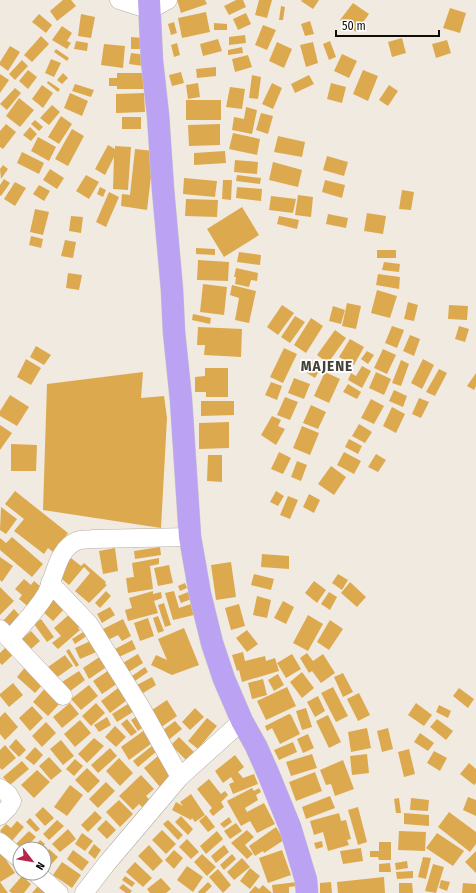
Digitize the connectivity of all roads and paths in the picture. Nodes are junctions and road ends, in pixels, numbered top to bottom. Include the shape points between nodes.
1 (119, 0) edge
2 (156, 3) edge
3 (190, 537) junction
4 (50, 583) junction
5 (5, 634) edge
6 (63, 696) dead end
7 (242, 721) junction
8 (180, 777) junction
9 (0, 788) edge
10 (0, 816) edge
11 (0, 842) edge
12 (12, 852) edge
13 (45, 881) edge
14 (59, 893) edge
15 (84, 893) edge
16 (307, 893) edge

1 - 2 street
2 - 3 highway via 152,61
3 - 4 street via 77,541 64,553
3 - 7 highway via 212,643
4 - 5 street via 35,610
4 - 8 street via 89,624
5 - 6 street
7 - 8 street
7 - 16 highway via 256,746 290,827
8 - 15 street
9 - 10 street via 12,801
11 - 12 street
13 - 14 street

